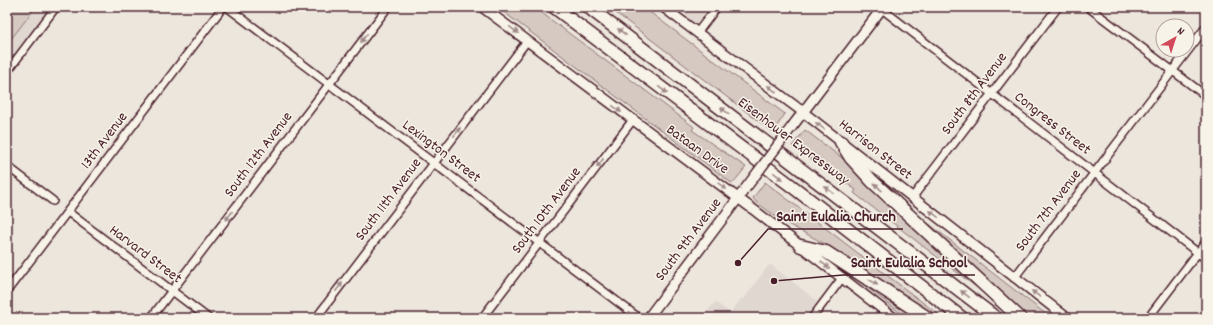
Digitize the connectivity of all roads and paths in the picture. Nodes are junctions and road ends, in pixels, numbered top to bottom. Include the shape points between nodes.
1 (56, 7) edge
2 (223, 7) edge
3 (227, 7) edge
4 (388, 7) edge
5 (482, 7) edge
6 (554, 7) edge
7 (588, 7) edge
8 (663, 7) edge
9 (717, 7) edge
10 (1058, 7) edge
11 (1088, 7) edge
12 (882, 8) edge
13 (1206, 27) edge
14 (697, 33) junction
15 (527, 41) junction
16 (1172, 71) junction
17 (7, 72) edge
18 (328, 85) junction
19 (992, 94) junction
20 (1206, 96) edge
21 (803, 112) junction
22 (632, 121) junction
23 (841, 142) junction
24 (434, 163) junction
25 (7, 166) edge
26 (1094, 173) junction
27 (738, 198) junction
28 (912, 198) junction
29 (53, 201) dead end
30 (68, 212) junction
31 (1206, 242) edge
32 (539, 243) junction
33 (801, 246) junction
34 (1198, 252) junction
35 (1206, 259) edge
36 (842, 278) junction
37 (1014, 278) junction
38 (7, 291) edge
39 (172, 291) junction
40 (151, 318) edge
41 (208, 318) edge
42 (316, 318) edge
43 (482, 318) edge
44 (639, 318) edge
45 (648, 318) edge
46 (812, 318) edge
47 (894, 318) edge
48 (928, 318) edge
49 (962, 318) edge
50 (996, 318) edge
51 (1020, 318) edge
52 (1067, 318) edge
53 (1148, 318) edge

1 - 17 street
2 - 30 street, 13th Avenue
3 - 18 street, Lexington Street
4 -> 18 street, South 12th Avenue
5 -> 15 street, Bataan Drive
6 -> 49 highway
50 -> 7 highway, Eisenhower Expressway
8 - 14 street, Harrison Street
9 - 14 street
10 - 19 street, South 8th Avenue
11 - 16 street
12 - 19 street, Congress Street
12 - 21 street, South 9th Avenue
13 - 16 street, South 7th Avenue
21 -> 14 street, Harrison Street
15 -> 22 street, Bataan Drive
24 -> 15 street, South 11th Avenue
16 - 20 street
16 - 26 street, South 7th Avenue
18 - 24 street, Lexington Street
18 -> 39 street, South 12th Avenue
19 - 26 street, Congress Street
19 - 28 street, South 8th Avenue
23 -> 21 street, Harrison Street
21 - 27 street, South 9th Avenue, bridge
22 -> 27 street, Bataan Drive
22 -> 32 street, South 10th Avenue
23 - 28 street, Harrison Street
51 -> 23 highway via 872,182
24 - 32 street, Lexington Street
42 -> 24 street, South 11th Avenue
25 - 29 street
26 - 34 street, Congress Street
26 - 37 street, South 7th Avenue
27 - 33 street, Bataan Drive
27 - 45 street, South 9th Avenue
37 -> 28 street, Harrison Street
30 - 38 street, 13th Avenue
30 - 39 street, Harvard Street
31 - 34 street
32 - 43 street, South 10th Avenue
32 - 44 street, Lexington Street
33 -> 36 street, Bataan Drive
33 -> 48 highway via 826,252
34 - 35 street, Congress Street
34 - 53 street
36 - 46 street
36 - 47 street, Bataan Drive
52 -> 37 street, Harrison Street
39 - 40 street, South 12th Avenue
39 - 41 street, Harvard Street

